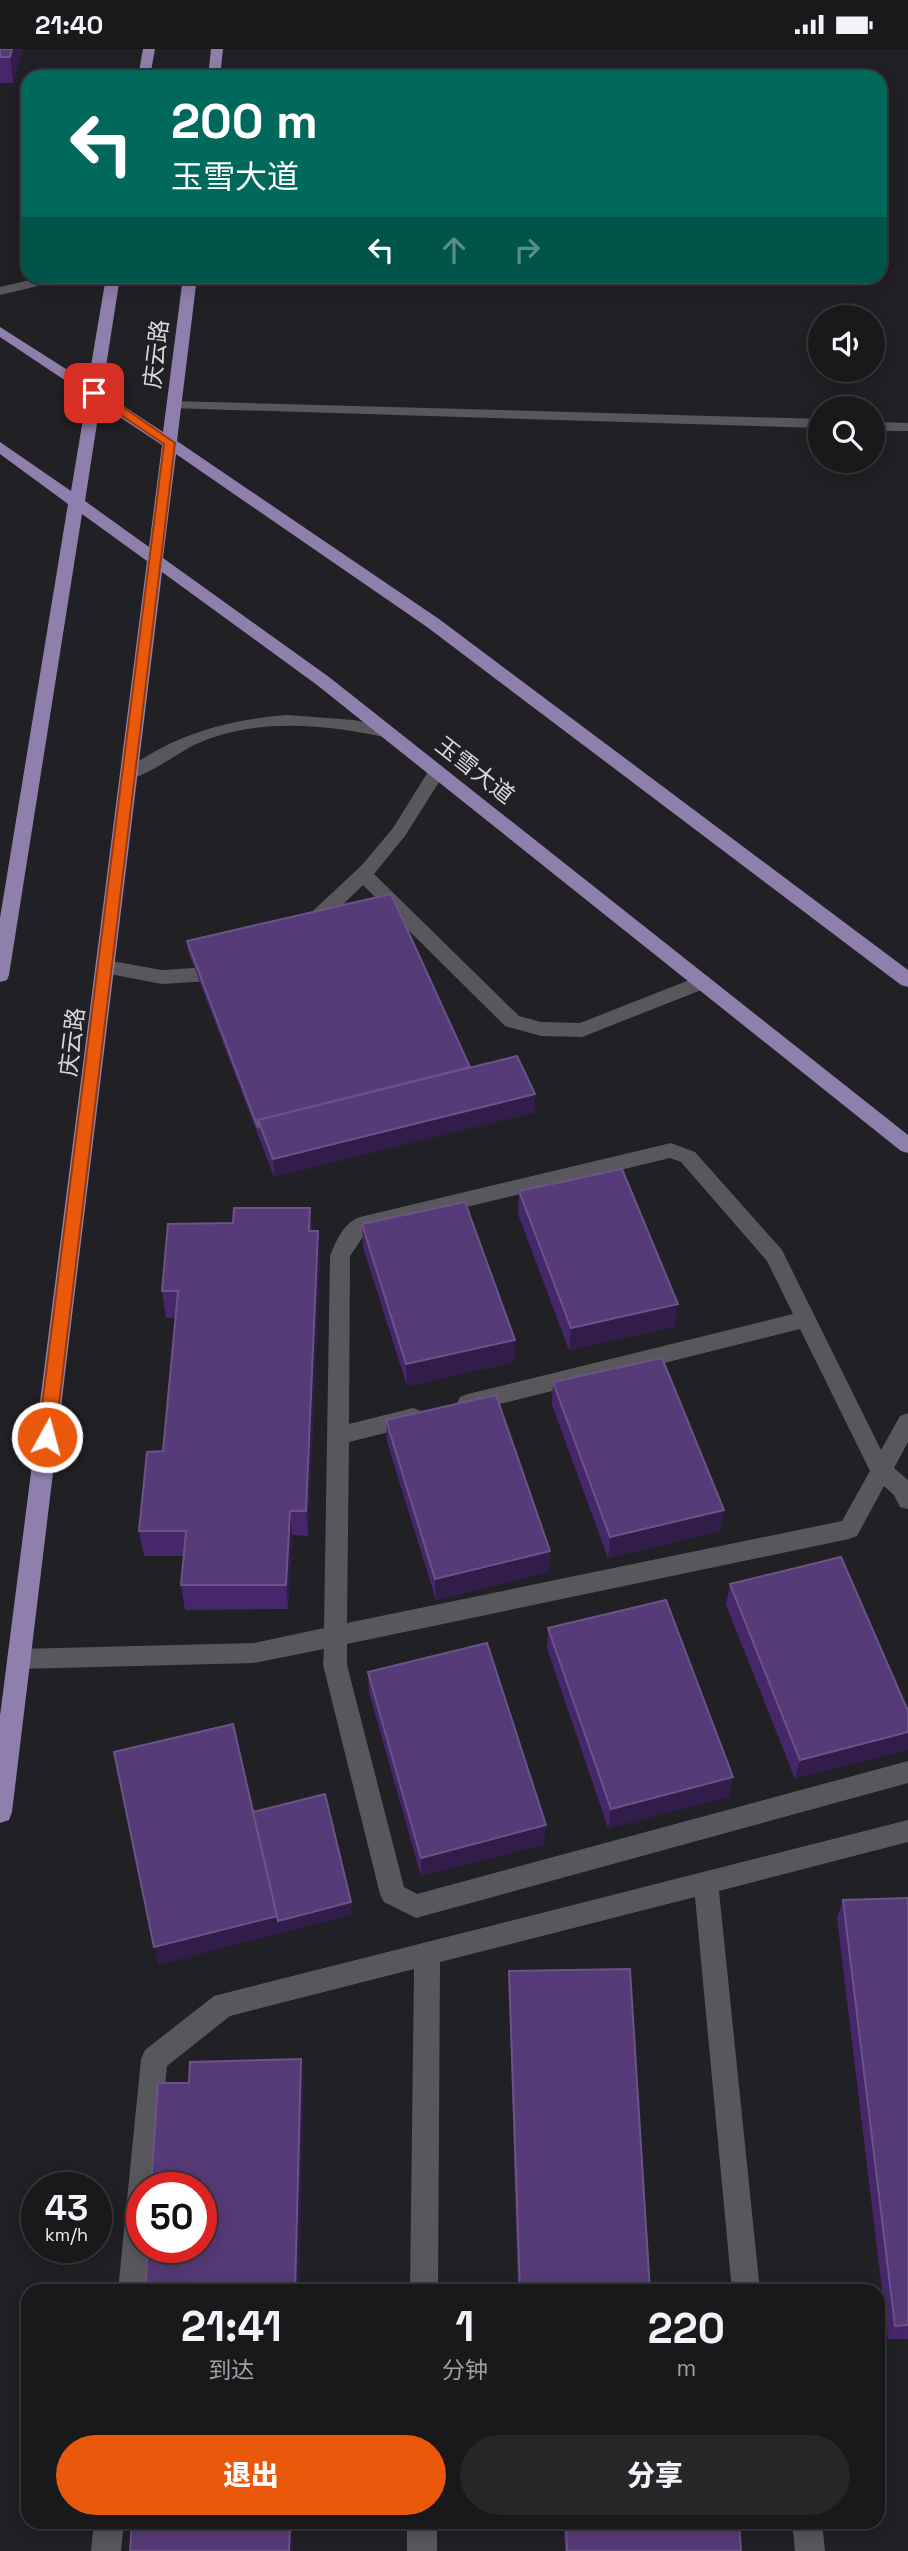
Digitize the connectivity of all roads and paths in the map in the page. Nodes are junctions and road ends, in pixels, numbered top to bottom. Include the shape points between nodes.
1 (149, 49) edge
2 (217, 49) edge
3 (145, 70) edge
4 (215, 70) edge
5 (29, 284) edge
6 (112, 284) edge
7 (189, 284) edge
8 (0, 291) edge
9 (0, 331) edge
10 (94, 393) junction
11 (174, 405) junction
12 (808, 424) edge
13 (885, 426) edge
14 (908, 427) edge
15 (169, 443) junction
16 (0, 447) edge
17 (77, 501) junction
18 (156, 558) junction
19 (389, 733) junction
20 (437, 771) junction
21 (129, 775) junction
22 (363, 874) junction
23 (295, 938) edge
24 (245, 966) edge
25 (106, 967) junction
26 (0, 975) edge
27 (908, 980) edge
28 (702, 982) junction
29 (908, 1146) edge
30 (806, 1319) junction
31 (908, 1422) edge
32 (337, 1436) junction
33 (881, 1471) junction
34 (908, 1500) edge
35 (335, 1636) junction
36 (19, 1659) junction
37 (908, 1772) edge
38 (0, 1812) edge
39 (908, 1831) edge
40 (705, 1882) junction
41 (427, 1954) junction
42 (132, 2284) edge
43 (424, 2284) edge
44 (745, 2284) edge
45 (108, 2529) edge
46 (422, 2529) edge
47 (808, 2529) edge
48 (106, 2551) edge
49 (422, 2551) edge
50 (810, 2551) edge

1 - 3 main road
2 - 4 main road
5 - 8 street
6 - 10 main road
7 - 11 main road, 庆云路
9 - 10 main road
10 - 15 main road
10 - 17 main road
11 - 12 street
11 - 15 main road, 庆云路
13 - 14 street
15 - 18 main road, 庆云路
15 - 27 main road via 433,623
16 - 17 main road, 玉雪大道
17 - 18 main road, 玉雪大道
17 - 26 main road
18 - 19 main road, 玉雪大道
18 - 21 main road, 庆云路
19 - 20 main road, 玉雪大道
19 - 21 street via 328,720 232,726 185,741
20 - 22 street via 399,832
20 - 28 main road, 玉雪大道
21 - 25 main road, 庆云路
22 - 23 street
22 - 28 street via 512,1021 541,1029 582,1030
24 - 25 street via 221,974 162,977
25 - 36 main road, 庆云路
28 - 29 main road, 玉雪大道
30 - 32 street
30 - 32 street via 775,1256 688,1157 671,1150 360,1225 340,1257
30 - 33 street
31 - 33 street
32 - 35 street
33 - 34 street via 902,1488
33 - 35 street via 849,1528
35 - 36 street via 254,1653
35 - 37 street via 335,1665 393,1894 416,1906
36 - 38 main road, 庆云路
39 - 40 street
40 - 41 street
40 - 44 street
41 - 42 street via 223,2005 154,2059
41 - 43 street
45 - 48 street
46 - 49 street
47 - 50 street

